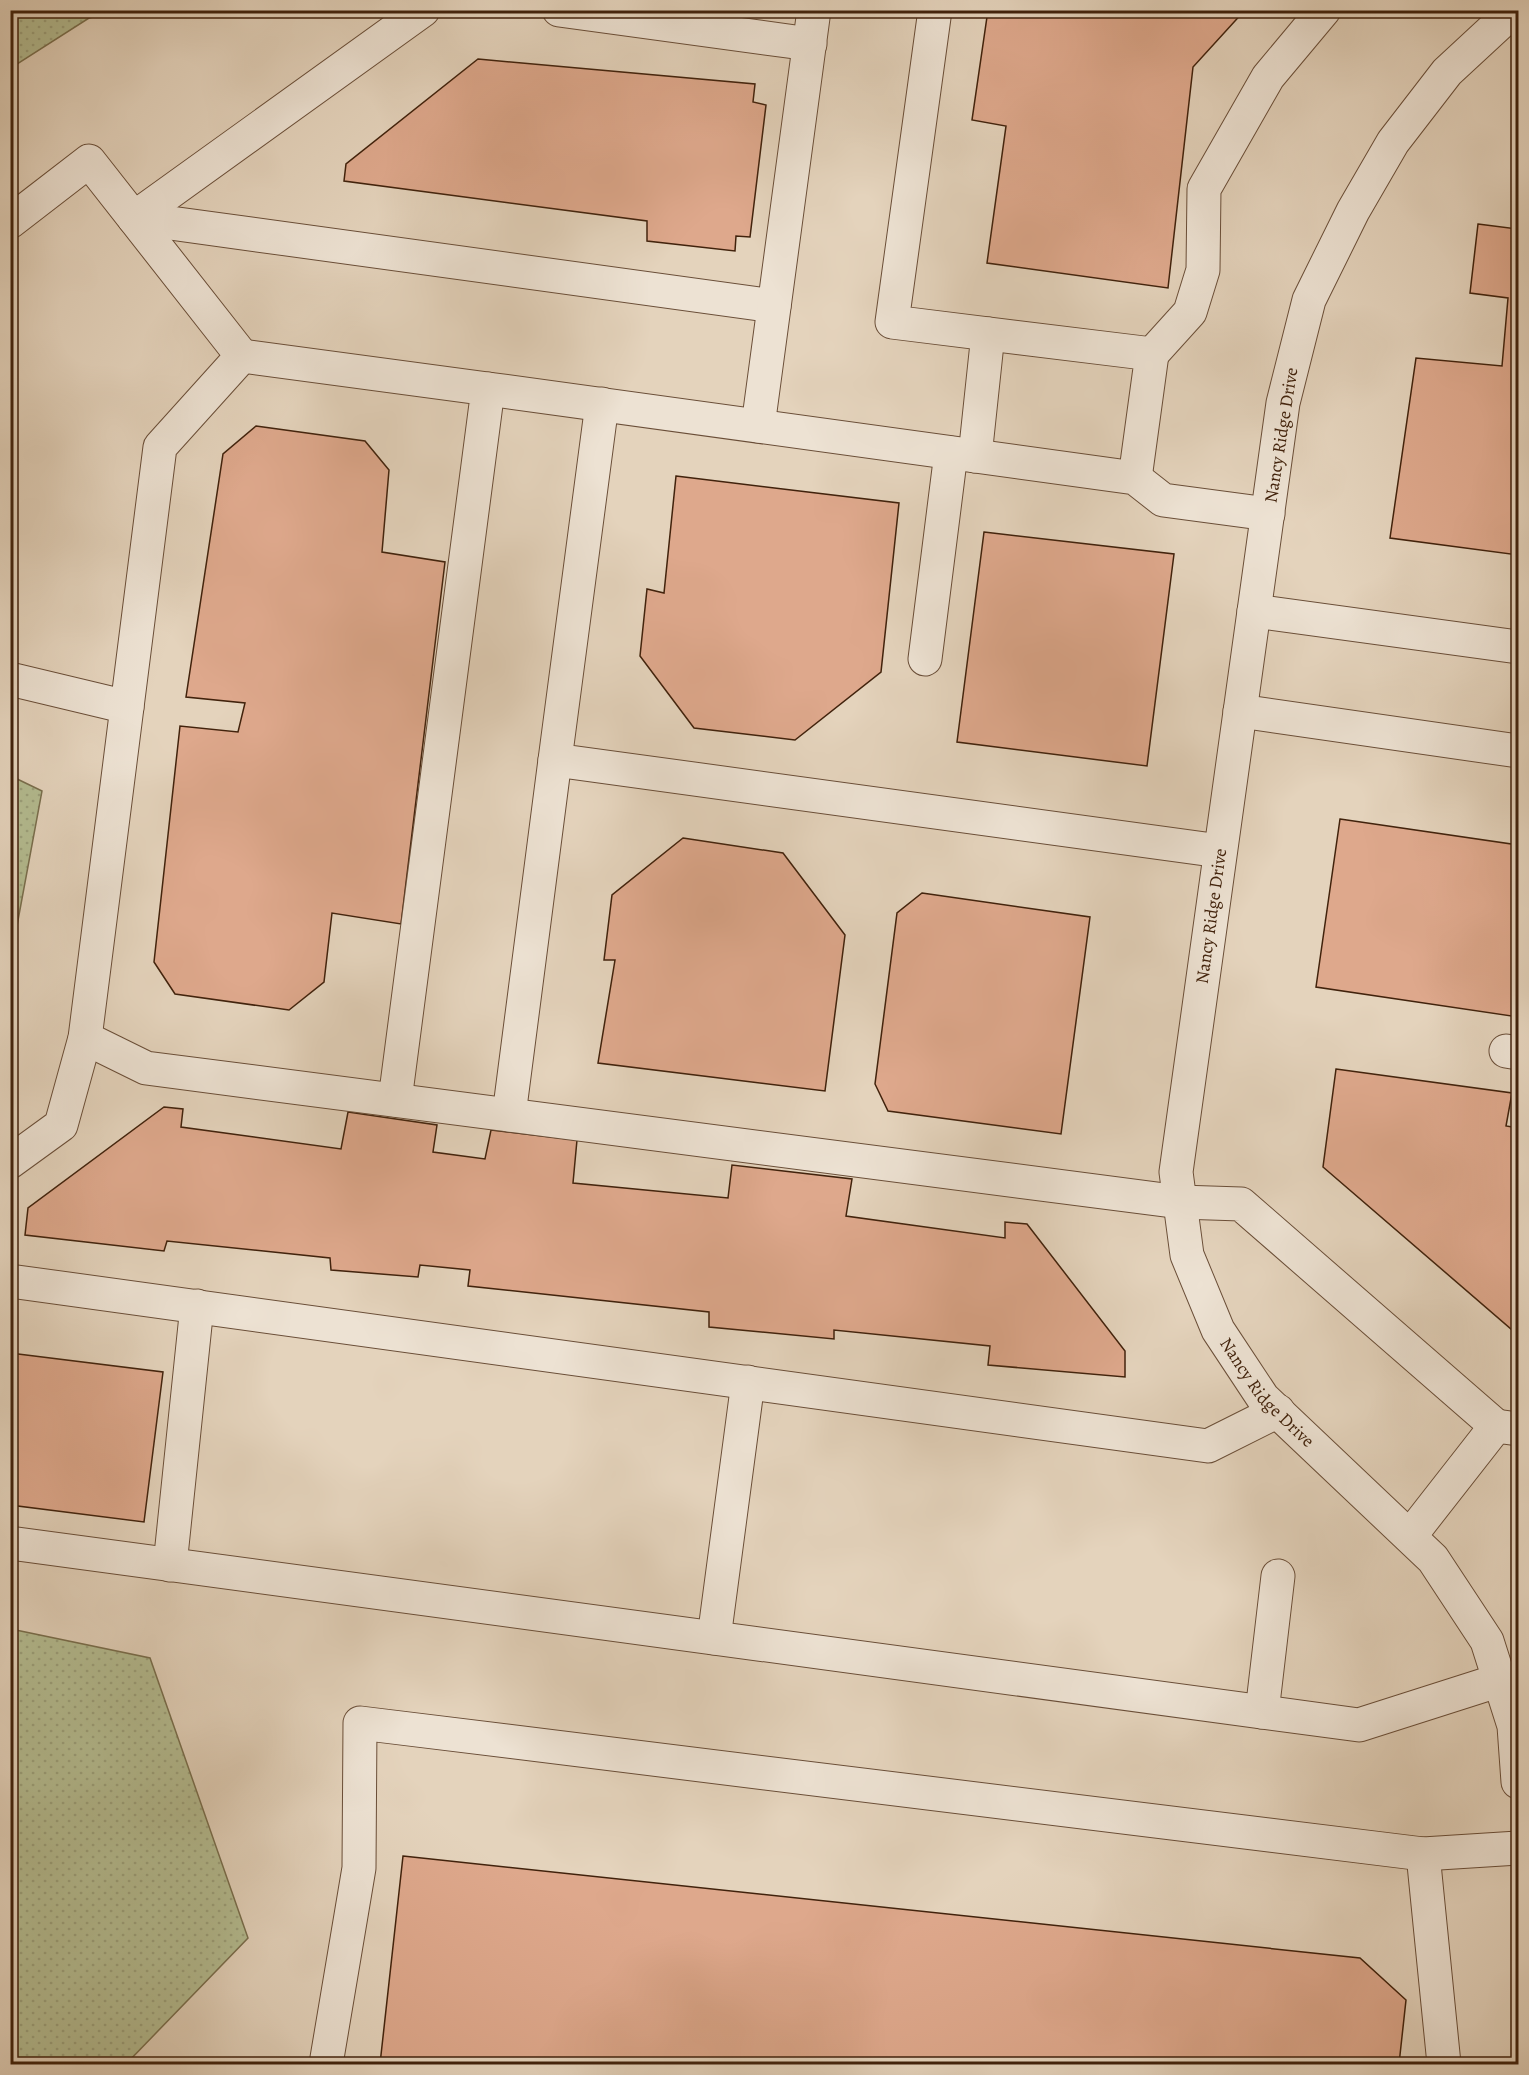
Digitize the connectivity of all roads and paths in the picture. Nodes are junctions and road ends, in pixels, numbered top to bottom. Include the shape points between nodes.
1 (423, 10) edge
2 (559, 10) edge
3 (814, 10) edge
4 (935, 10) edge
5 (1324, 10) edge
6 (1514, 10) edge
7 (810, 44) junction
8 (134, 218) junction
9 (10, 222) edge
10 (774, 306) junction
11 (988, 334) junction
12 (1152, 354) junction
13 (242, 356) junction
14 (488, 389) junction
15 (602, 404) junction
16 (758, 426) junction
17 (963, 455) junction
18 (1135, 478) junction
19 (1268, 514) junction
20 (1254, 611) junction
21 (1518, 647) edge
22 (926, 659) dead end
23 (10, 679) edge
24 (127, 707) junction
25 (1240, 711) junction
26 (1518, 751) edge
27 (555, 760) junction
28 (1220, 851) junction
29 (85, 1038) junction
30 (395, 1100) junction
31 (509, 1115) junction
32 (10, 1162) edge
33 (1180, 1202) junction
34 (10, 1281) edge
35 (197, 1306) junction
36 (748, 1382) junction
37 (1278, 1411) junction
38 (1507, 1427) edge
39 (1410, 1536) junction
40 (10, 1543) edge
41 (170, 1565) junction
42 (1278, 1576) dead end
43 (714, 1638) junction
44 (1500, 1680) junction
45 (1262, 1712) junction
46 (1518, 1782) edge
47 (1518, 1848) edge
48 (1423, 1854) junction
49 (326, 2064) edge
50 (1444, 2064) edge

1 - 8 street
2 - 7 street
3 - 7 street
4 - 11 street via 892,322
5 - 12 street via 1268,77 1204,189 1203,270 1190,312
6 - 19 street, Nancy Ridge Drive via 1447,72 1393,142 1308,300 1283,403
7 - 10 street
8 - 9 street via 90,161
8 - 10 street
8 - 13 street
10 - 16 street
11 - 12 street
11 - 17 street
12 - 18 street
13 - 14 street
13 - 24 street via 160,447
14 - 15 street
14 - 30 street
15 - 16 street
15 - 27 street
16 - 17 street
17 - 18 street
17 - 22 street
18 - 19 street via 1163,500
19 - 20 street, Nancy Ridge Drive
20 - 21 street
20 - 25 street, Nancy Ridge Drive
23 - 24 street
24 - 29 street
25 - 26 street
25 - 28 street, Nancy Ridge Drive
27 - 28 street
27 - 31 street
28 - 33 street, Nancy Ridge Drive via 1176,1172
29 - 30 street via 146,1068
29 - 32 street via 61,1125
30 - 31 street
31 - 33 street
33 - 37 street, Nancy Ridge Drive via 1187,1255 1218,1330 1263,1398
33 - 38 street via 1241,1204
34 - 35 street
35 - 36 street
35 - 41 street
36 - 37 street via 1208,1446
36 - 43 street
37 - 39 street, Nancy Ridge Drive
38 - 39 street
39 - 44 street, Nancy Ridge Drive via 1433,1558 1487,1641
40 - 41 street
41 - 43 street
42 - 45 street
43 - 45 street
44 - 45 street via 1359,1725
44 - 46 street, Nancy Ridge Drive via 1514,1726
47 - 48 street
48 - 49 street via 360,1723 359,1868
48 - 50 street

